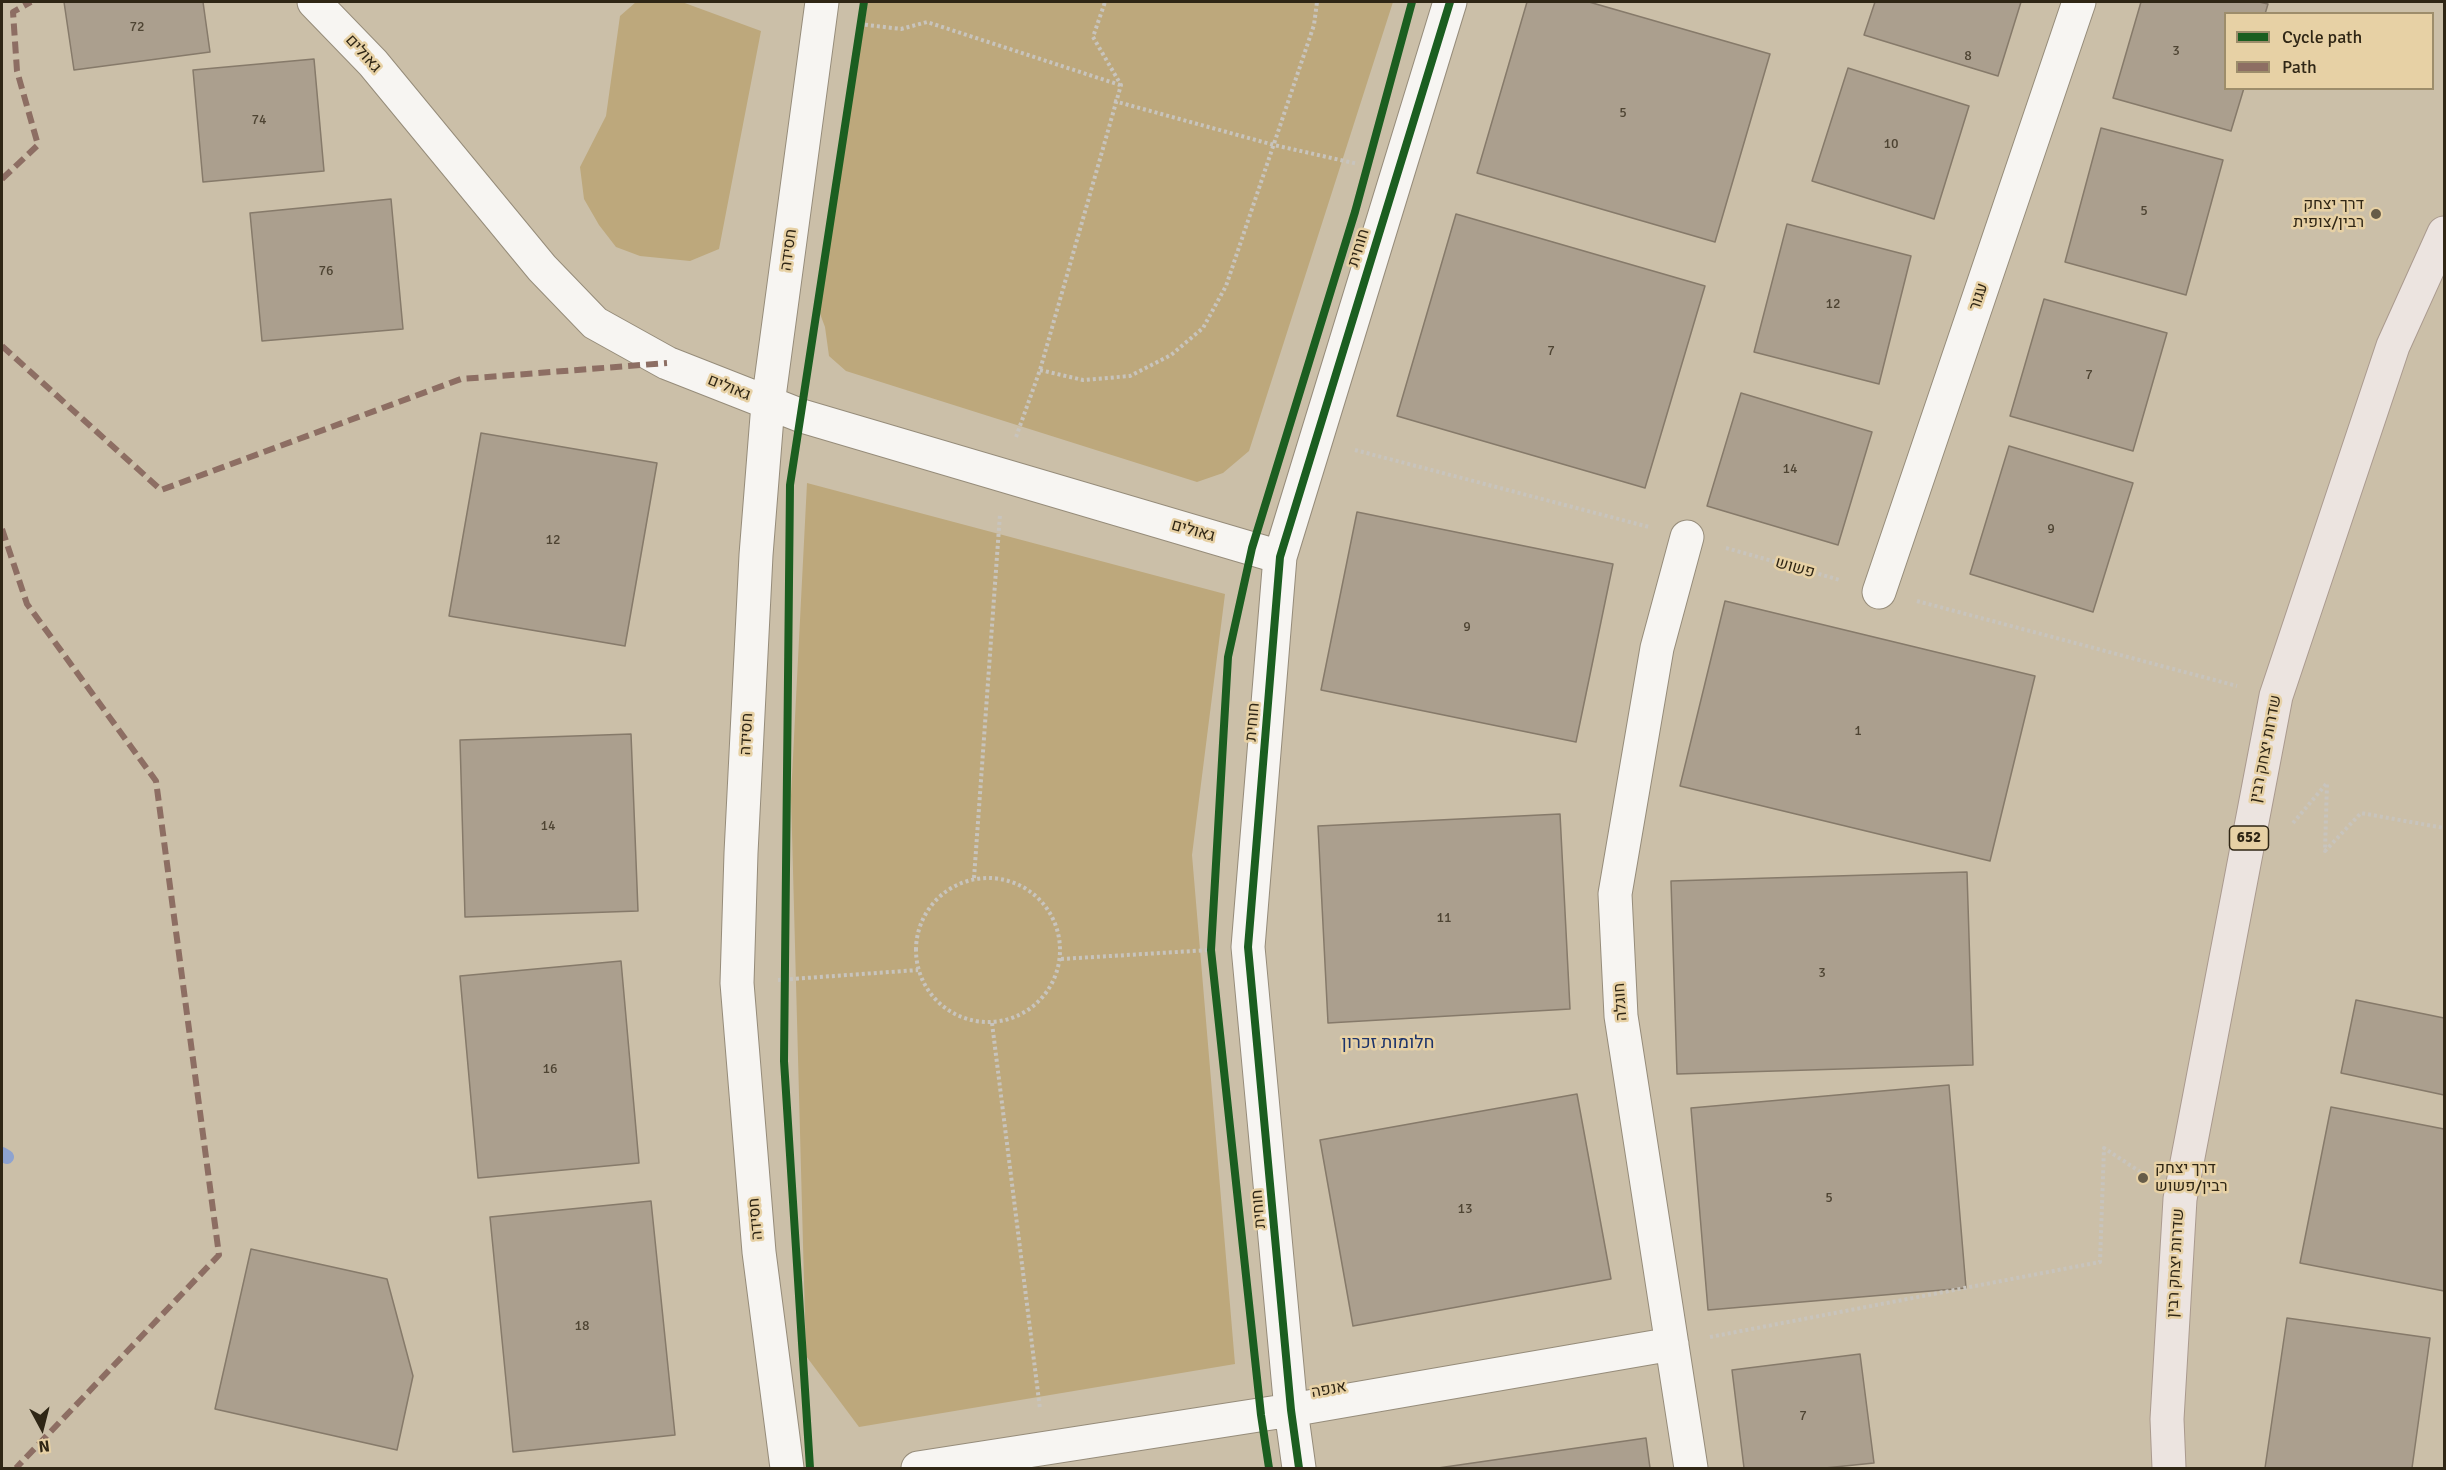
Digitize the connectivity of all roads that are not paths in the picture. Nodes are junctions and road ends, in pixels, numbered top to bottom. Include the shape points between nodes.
1 (314, 2) edge
2 (1450, 2) edge
3 (2079, 2) edge
4 (821, 10) edge
5 (2445, 233) edge
6 (768, 404) junction
7 (1687, 537) road end
8 (1280, 557) junction
9 (1880, 591) road end
10 (1672, 1344) junction
11 (1291, 1410) junction
12 (788, 1468) edge
13 (918, 1468) edge
14 (1299, 1468) edge
15 (1691, 1468) edge
16 (2169, 1468) edge

1 - 6 street, גאולים via 373,63 542,268 595,323 667,363
2 - 8 street, חוחית
3 - 9 street, עגור
4 - 6 street, חסידה
5 - 16 main road, שדרות יצחק רבין / 652 via 2393,346 2276,696 2180,1198 2167,1419
6 - 8 street, גאולים
6 - 12 street, חסידה via 756,555 737,983 759,1252
7 - 10 street, חוגלה via 1657,648 1615,894 1621,1016
8 - 11 street, חוחית via 1248,947
10 - 11 street, אנפה
10 - 15 street, חוגלה
11 - 13 street, אנפה
11 - 14 street, חוחית

